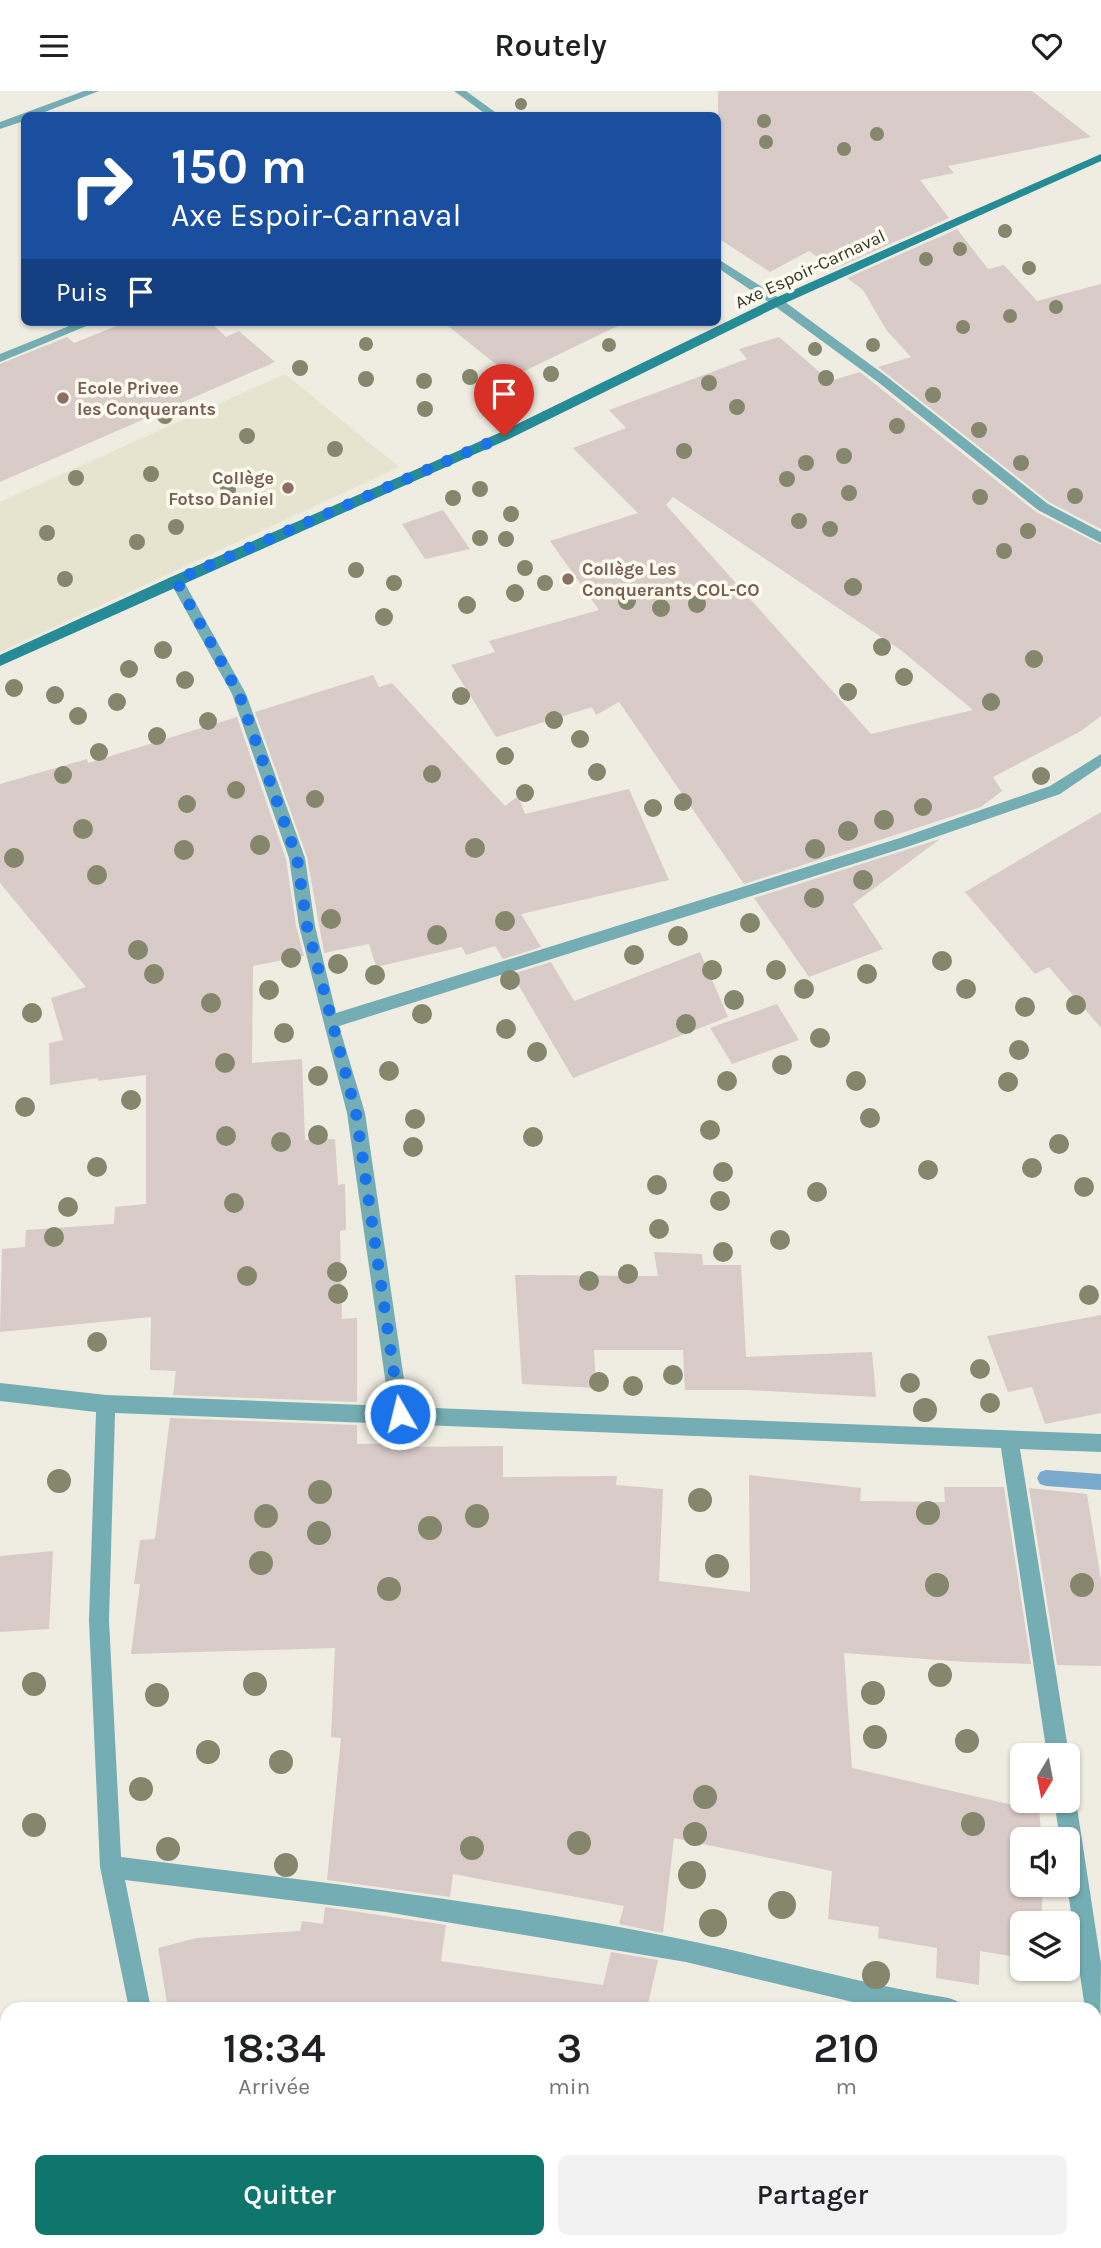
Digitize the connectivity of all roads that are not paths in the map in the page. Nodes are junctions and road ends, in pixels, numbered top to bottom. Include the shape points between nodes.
1 (94, 91) edge
2 (460, 91) edge
3 (37, 112) edge
4 (490, 112) edge
5 (21, 118) edge
6 (0, 126) edge
7 (1101, 156) edge
8 (721, 265) edge
9 (778, 302) junction
10 (80, 326) edge
11 (0, 358) edge
12 (1101, 538) edge
13 (176, 580) junction
14 (0, 661) edge
15 (1101, 759) edge
16 (330, 1022) junction
17 (0, 1392) edge
18 (106, 1403) junction
19 (400, 1414) junction
20 (1009, 1439) junction
21 (1101, 1443) edge
22 (1056, 1743) edge
23 (1067, 1813) edge
24 (111, 1867) junction
25 (139, 2002) edge
26 (903, 2002) edge
27 (1095, 2002) edge

1 - 3 street
2 - 4 street
5 - 6 street
7 - 9 street, Axe Espoir-Carnaval
8 - 9 street
9 - 12 street via 1044,507
9 - 13 street, Axe Espoir-Carnaval via 504,436
10 - 11 street
13 - 14 street, Axe Espoir-Carnaval
13 - 16 street via 239,694 297,858 307,926
15 - 16 street via 1055,790 905,842
16 - 19 street via 356,1113
17 - 18 street
18 - 19 street
18 - 24 street via 99,1620
19 - 20 street
20 - 21 street
20 - 22 street
23 - 27 street
24 - 25 street
24 - 26 street via 386,1901 686,1951

